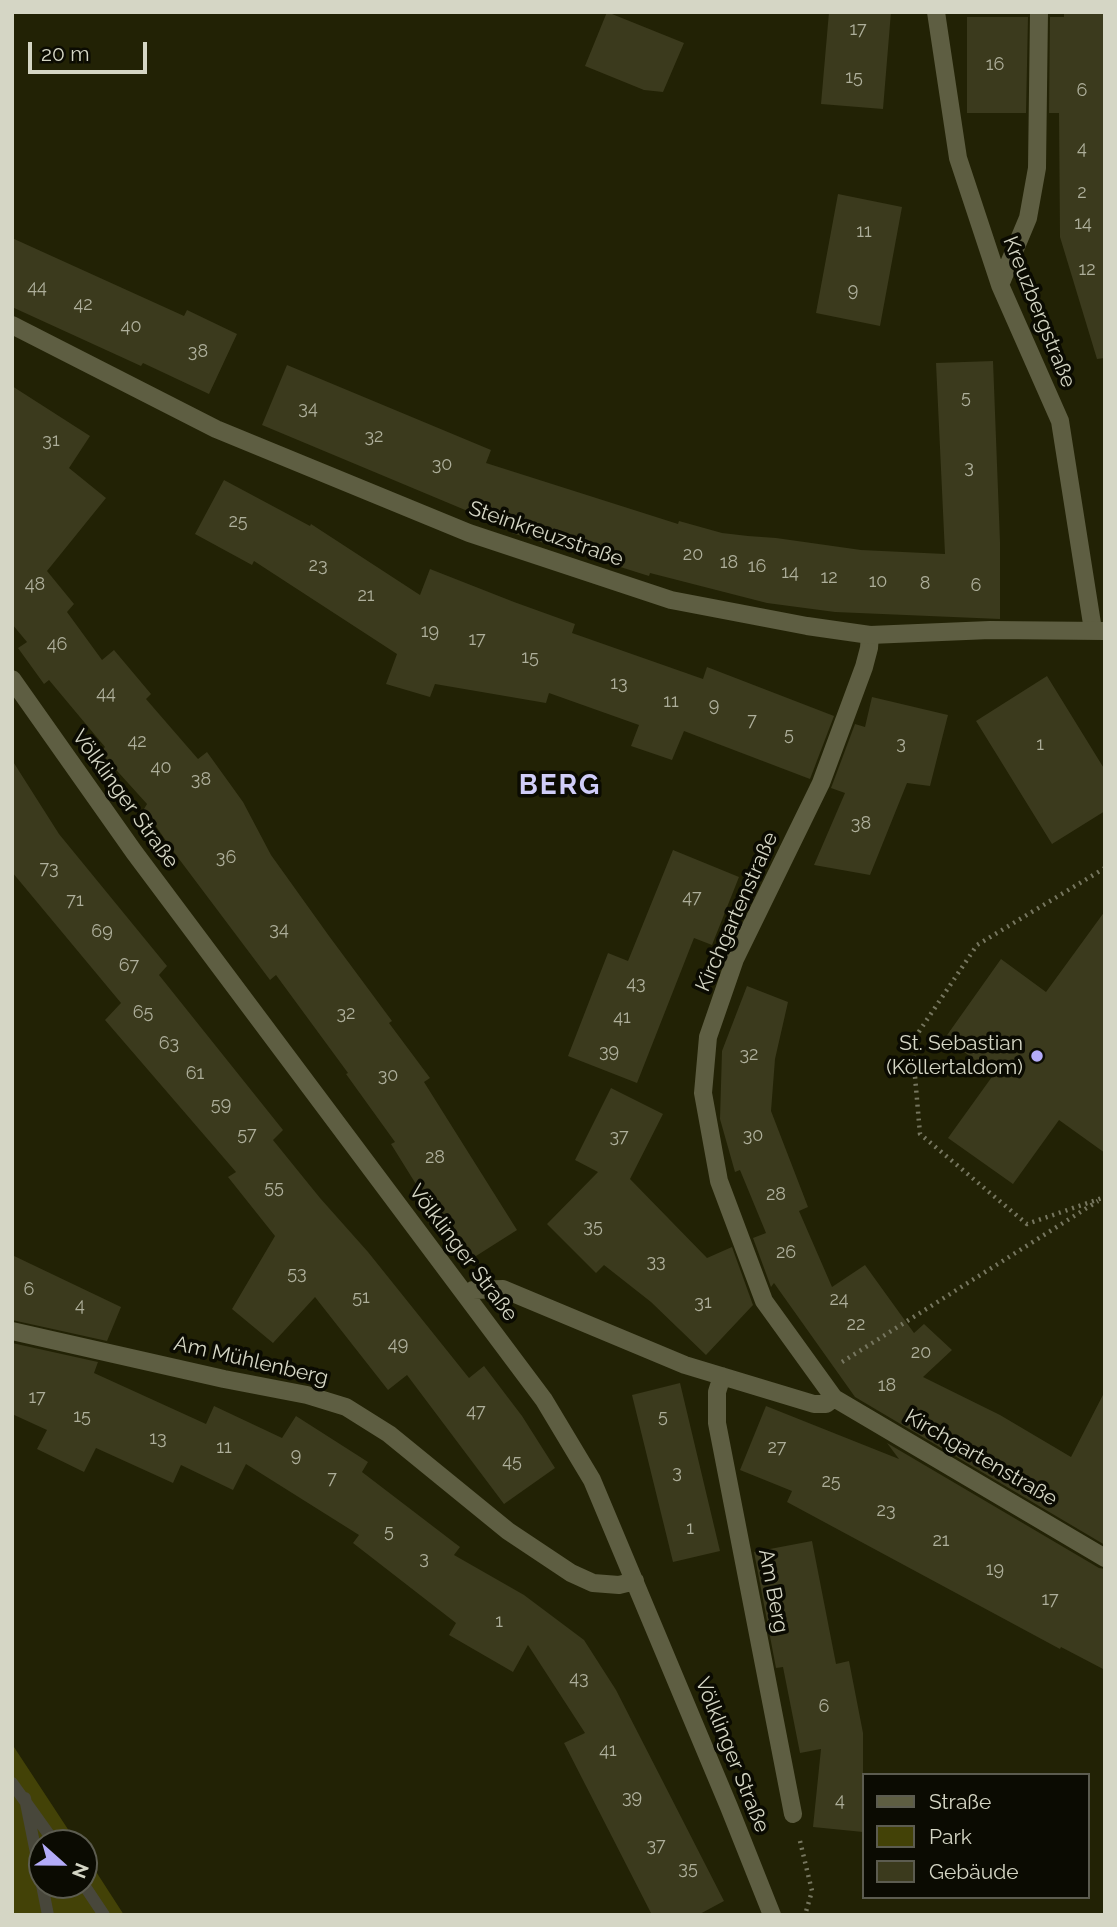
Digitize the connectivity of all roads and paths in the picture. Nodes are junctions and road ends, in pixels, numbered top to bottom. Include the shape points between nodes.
1 (936, 12) edge
2 (1039, 12) edge
3 (1000, 285) junction
4 (12, 325) edge
5 (1099, 631) edge
6 (870, 635) junction
7 (12, 679) edge
8 (1105, 868) edge
9 (1105, 1197) edge
10 (467, 1295) junction
11 (12, 1331) edge
12 (722, 1376) junction
13 (818, 1378) junction
14 (834, 1398) junction
15 (1105, 1558) edge
16 (635, 1581) junction
17 (793, 1814) joint
18 (772, 1915) edge
19 (805, 1915) edge

1 - 3 street, Kreuzbergstraße via 958,158
2 - 3 street via 1037,168 1028,218
3 - 5 street, Kreuzbergstraße via 1060,421
4 - 6 street, Steinkreuzstraße via 216,429 469,533 671,600
5 - 6 street, Steinkreuzstraße
6 - 13 street, Kirchgartenstraße via 864,667 821,783 735,959 708,1037 702,1093 719,1181 764,1301
7 - 10 street, Völklinger Straße via 134,852
8 - 9 path via 977,945 912,1042 920,1134 1027,1224
9 - 13 path
10 - 12 street via 473,1290 503,1289
10 - 16 street, Völklinger Straße via 544,1400 592,1480
11 - 16 street, Am Mühlenberg via 346,1407 389,1434 508,1531 571,1573 593,1583
12 - 14 street via 814,1404
12 - 17 street, Am Berg via 717,1423
13 - 14 street, Kirchgartenstraße
14 - 15 street, Kirchgartenstraße
16 - 18 street, Völklinger Straße
17 - 19 path via 812,1891

